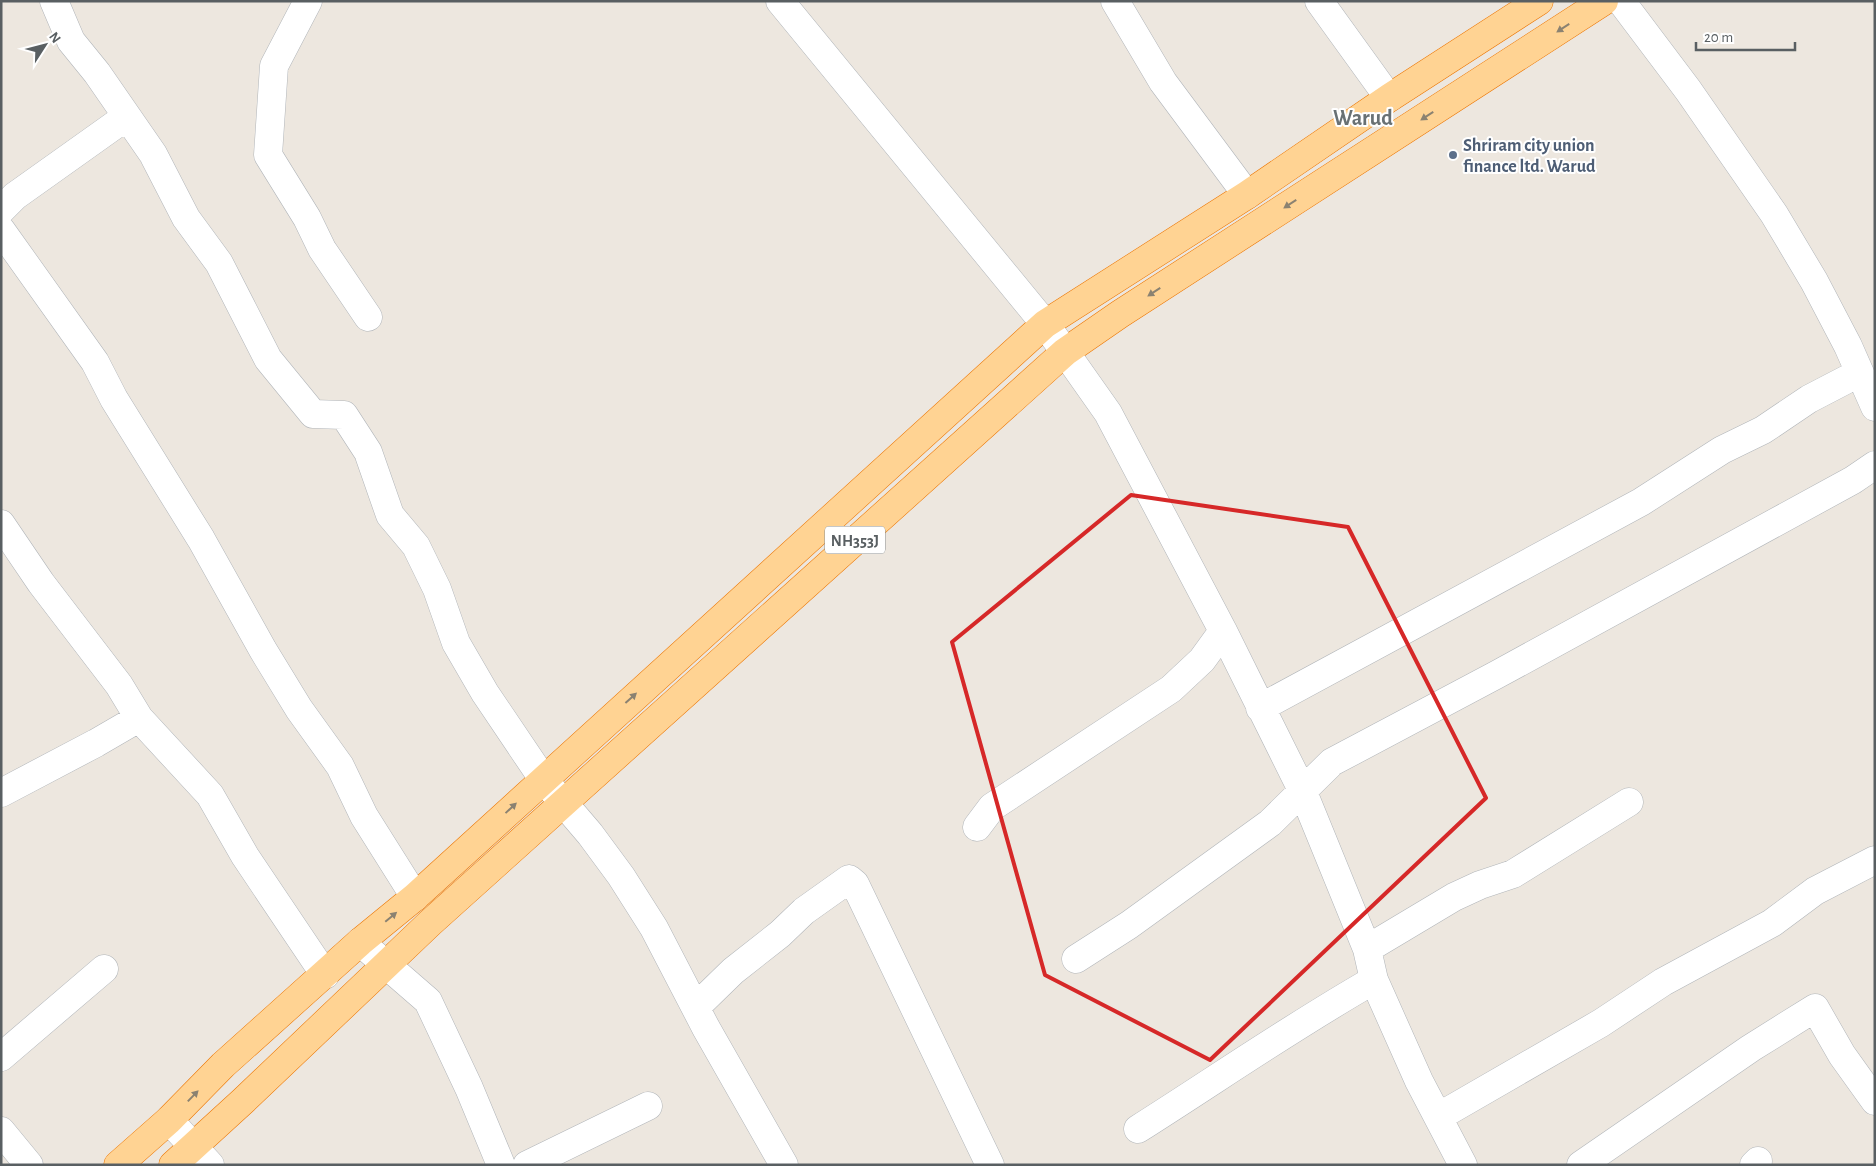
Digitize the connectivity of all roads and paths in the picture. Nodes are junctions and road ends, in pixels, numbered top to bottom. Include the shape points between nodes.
1 (54, 1) edge
2 (308, 1) edge
3 (780, 1) edge
4 (1115, 1) edge
5 (1319, 1) edge
6 (1539, 1) edge
7 (1604, 1) edge
8 (1621, 1) edge
9 (1389, 98) junction
10 (126, 116) junction
11 (1247, 195) junction
12 (1, 210) edge
13 (1, 230) edge
14 (368, 317) dead end
15 (1046, 324) junction
16 (1065, 352) junction
17 (1859, 373) junction
18 (1875, 407) edge
19 (1875, 465) edge
20 (1, 524) edge
21 (1223, 630) junction
22 (1260, 708) junction
23 (139, 718) junction
24 (543, 778) junction
25 (1303, 792) junction
26 (1, 793) edge
27 (564, 802) junction
28 (1629, 802) dead end
29 (977, 827) dead end
30 (1875, 860) edge
31 (415, 897) junction
32 (360, 942) junction
33 (1368, 949) junction
34 (1076, 959) dead end
35 (385, 966) junction
36 (104, 969) dead end
37 (325, 975) junction
38 (1374, 980) junction
39 (696, 1007) junction
40 (1, 1057) edge
41 (1875, 1101) edge
42 (648, 1106) dead end
43 (1438, 1117) junction
44 (169, 1120) junction
45 (1138, 1129) dead end
46 (1, 1131) edge
47 (201, 1156) edge
48 (1453, 1160) edge
49 (28, 1165) edge
50 (118, 1165) edge
51 (173, 1165) edge
52 (501, 1165) edge
53 (527, 1165) edge
54 (784, 1165) edge
55 (990, 1165) edge
56 (1581, 1165) edge

1 - 10 street via 71,41
2 - 14 street via 274,66 268,155 322,249
3 - 15 street
4 - 11 street via 1164,82
5 - 9 street
6 - 9 highway
7 -> 16 highway, NH353J
8 - 17 street via 1774,214 1814,281
9 - 11 highway
10 - 12 street via 15,196
10 - 24 street via 153,154 186,218 218,263 268,359 313,414 344,415 368,452 390,515 416,546 437,589 456,643 485,693
11 - 15 highway
13 - 31 street via 95,362 114,399 201,539 268,659 340,766 364,816
15 - 16 street
24 -> 15 highway
16 - 21 street via 1108,413
16 - 27 highway, NH353J
17 - 18 street
17 - 22 street via 1809,399 1763,430 1722,450 1641,502
19 - 25 street via 1496,676 1332,762
20 - 23 street via 41,583 119,685
21 - 22 street
21 - 29 street via 1202,660 1171,689 992,807
22 - 25 street
23 - 26 street
23 - 37 street via 210,795 245,856
24 - 27 street
31 -> 24 highway
25 - 33 street
25 - 34 street via 1262,828 1129,925
27 - 35 highway, NH353J
27 - 39 street via 621,876 654,928
28 - 33 street via 1513,874 1454,897
30 - 43 street via 1815,891 1772,923 1663,982 1601,1023
32 -> 31 highway
32 - 35 street
32 - 37 highway
33 - 38 street
35 - 47 highway, NH353J
35 - 52 street via 428,1001
36 - 40 street
44 -> 37 highway via 223,1065
38 - 43 street
38 - 45 street via 1315,1013
39 - 54 street
39 - 55 street via 804,911 849,879 855,884
41 - 56 street via 1842,1055 1815,1008
42 - 53 street
43 - 48 street
44 - 47 street
44 - 50 highway
46 - 49 street
47 - 51 highway, NH353J

